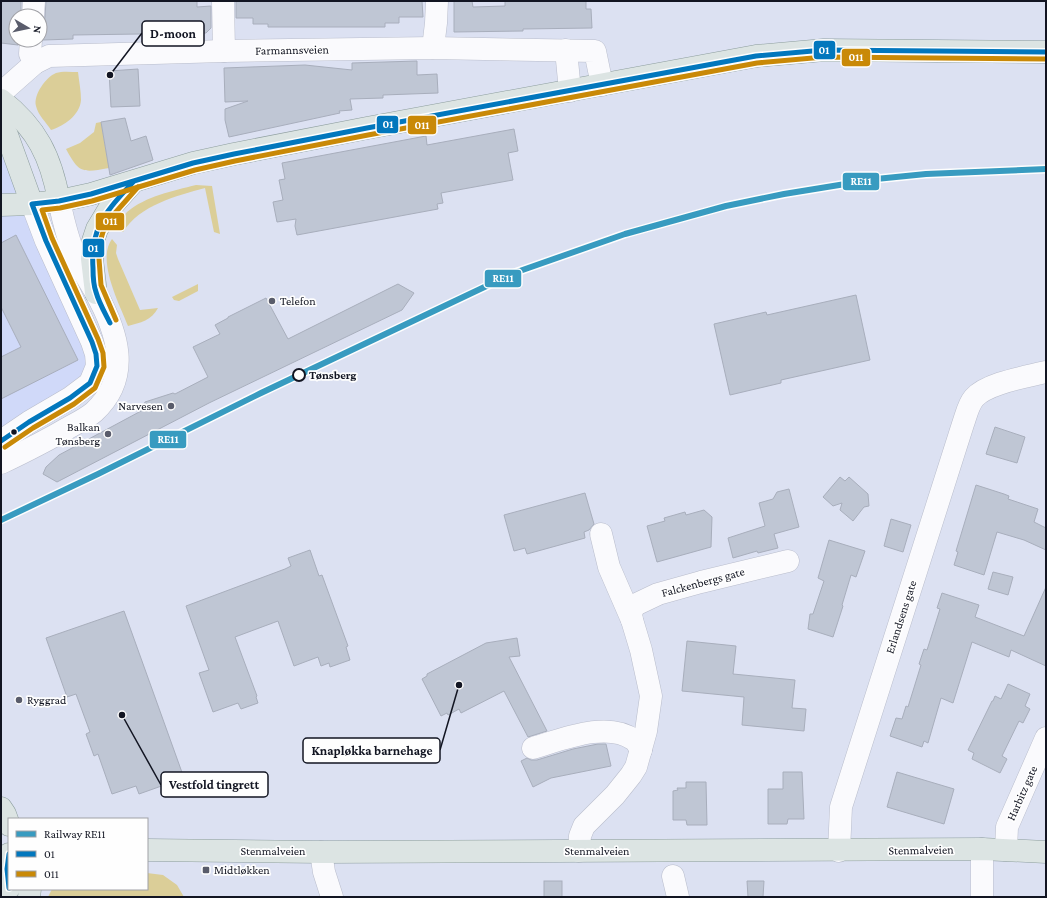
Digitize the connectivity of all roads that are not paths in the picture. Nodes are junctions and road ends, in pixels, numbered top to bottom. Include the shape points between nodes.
1 (223, 1) edge
2 (437, 1) edge
3 (30, 48) edge
4 (433, 48) junction
5 (566, 50) junction
6 (224, 51) junction
7 (1046, 52) edge
8 (36, 63) junction
9 (602, 85) junction
10 (570, 91) junction
11 (1, 93) edge
12 (1, 100) edge
13 (1, 124) edge
14 (133, 182) junction
15 (59, 201) junction
16 (1, 204) edge
17 (32, 204) junction
18 (1, 220) edge
19 (96, 293) junction
20 (1046, 372) edge
21 (1, 441) edge
22 (1, 463) edge
23 (601, 534) dead end
24 (788, 561) dead end
25 (632, 620) junction
26 (1046, 738) edge
27 (533, 748) dead end
28 (641, 750) junction
29 (1, 808) edge
30 (8, 822) edge
31 (982, 849) junction
32 (148, 850) edge
33 (1006, 850) junction
34 (579, 851) junction
35 (839, 851) junction
36 (321, 852) junction
37 (1046, 852) edge
38 (332, 897) edge
39 (982, 897) edge

1 - 6 street
2 - 4 street
3 - 8 street via 30,54
4 - 5 street, Farmannsveien
4 - 6 street, Farmannsveien
5 - 9 street, Farmannsveien via 595,51
5 - 10 street
6 - 8 street, Farmannsveien via 63,55 49,56
7 - 9 main road via 824,50 756,56
8 - 11 street, Farmannsveien
9 - 10 main road
10 - 14 main road via 234,154 193,163
12 - 15 main road via 24,120 40,142 52,167
13 - 17 main road via 13,149
14 - 15 main road
14 - 19 main road via 109,209 93,241 92,259
15 - 17 main road
15 - 19 street via 75,256
16 - 17 main road
17 - 18 main road
17 - 21 street via 92,342 97,366 85,388
19 - 22 street via 116,340 117,373 108,396 93,413 42,443
20 - 35 street, Erlandsens gate via 983,391 973,399 962,424 841,808
23 - 25 street via 609,567
24 - 25 street, Falckenbergs gate via 658,594 633,608
25 - 28 street via 651,696
26 - 33 street, Harbitz gate via 1007,827
27 - 28 street via 600,731 617,733 634,740
28 - 34 street via 636,767 626,783 584,826
29 - 30 main road
31 - 33 main road, Stenmalveien
31 - 35 main road, Stenmalveien
31 - 39 street
32 - 36 main road, Stenmalveien
33 - 37 main road, Stenmalveien
34 - 35 main road, Stenmalveien
34 - 36 main road, Stenmalveien
36 - 38 street

